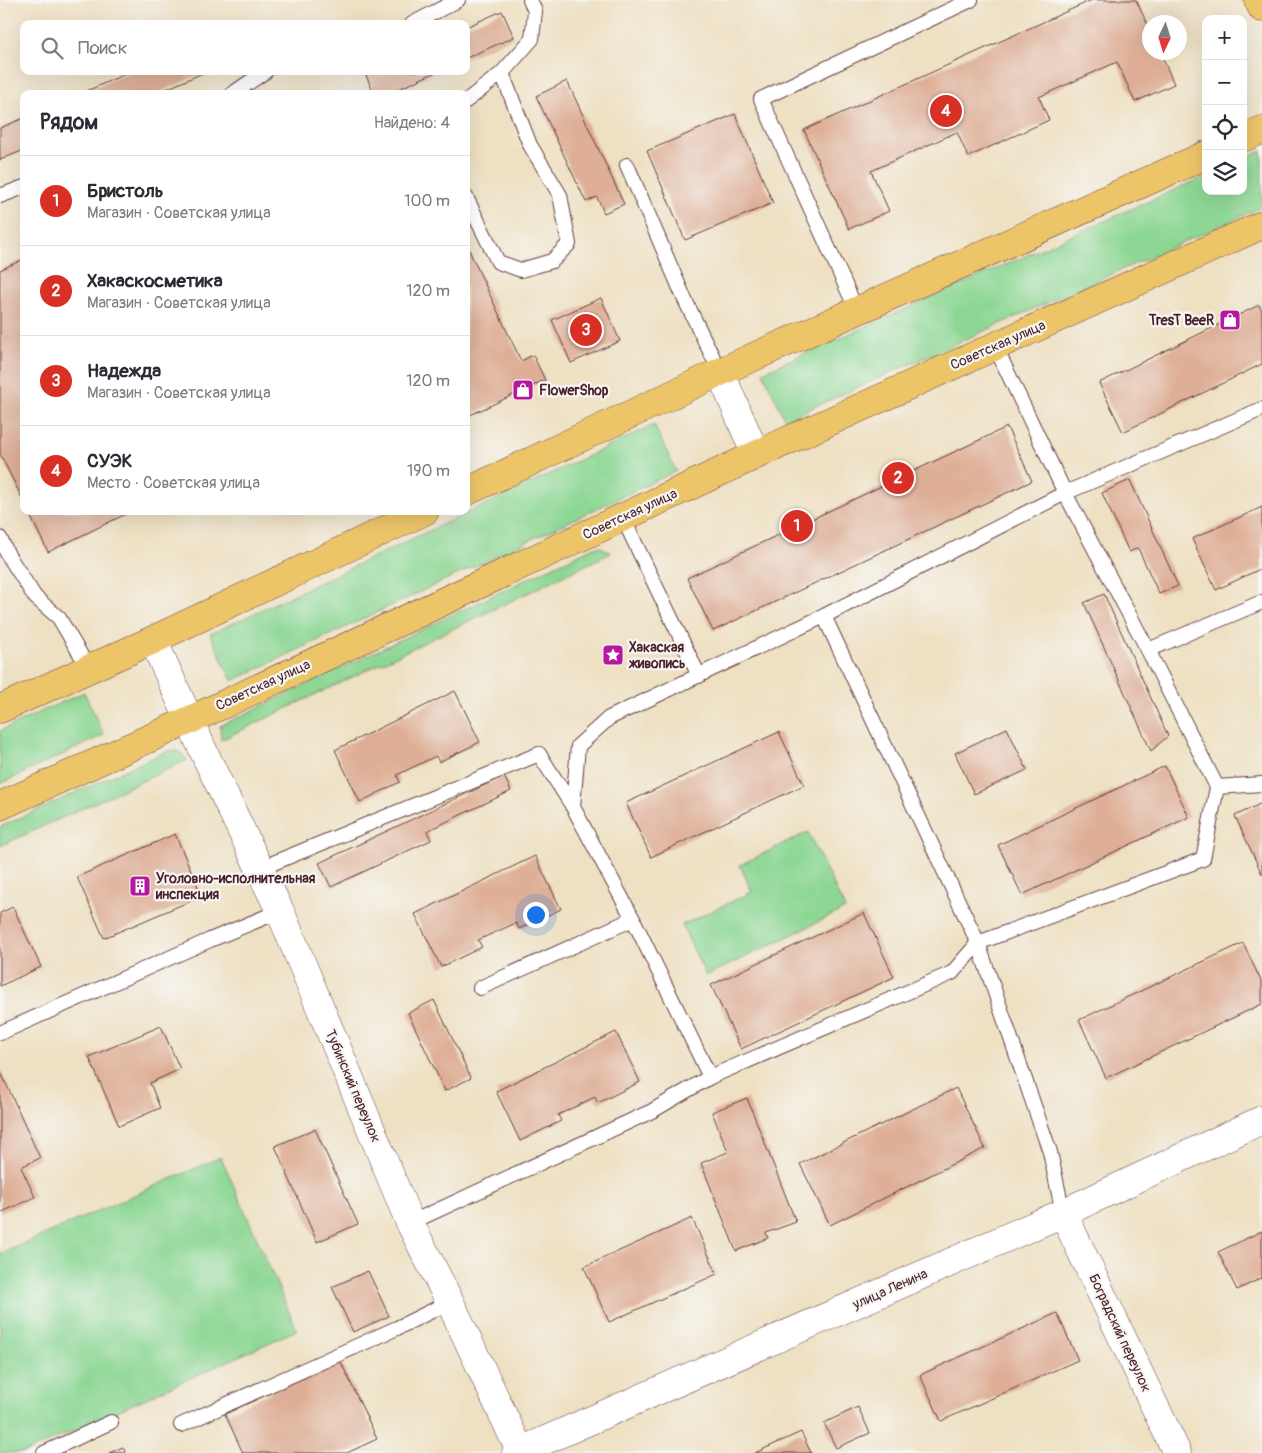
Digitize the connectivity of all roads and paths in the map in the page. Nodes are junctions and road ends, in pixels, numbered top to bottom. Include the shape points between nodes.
1 (458, 0) edge
2 (530, 0) edge
3 (971, 0) edge
4 (1258, 0) edge
5 (1262, 8) edge
6 (420, 20) edge
7 (502, 73) junction
8 (260, 75) edge
9 (238, 90) edge
10 (470, 98) edge
11 (1262, 130) edge
12 (1247, 136) edge
13 (1202, 157) edge
14 (626, 165) dead end
15 (20, 188) edge
16 (0, 196) edge
17 (470, 205) edge
18 (1262, 225) edge
19 (858, 311) junction
20 (995, 346) junction
21 (720, 372) junction
22 (1262, 409) edge
23 (756, 456) junction
24 (470, 490) edge
25 (1065, 493) junction
26 (417, 515) edge
27 (623, 518) junction
28 (0, 538) edge
29 (1262, 602) edge
30 (824, 616) junction
31 (153, 640) junction
32 (1148, 650) junction
33 (89, 668) junction
34 (699, 676) junction
35 (0, 709) edge
36 (190, 720) junction
37 (1262, 784) edge
38 (1217, 787) junction
39 (0, 806) edge
40 (573, 807) junction
41 (260, 868) junction
42 (280, 911) junction
43 (633, 919) junction
44 (978, 943) junction
45 (480, 988) dead end
46 (0, 1033) edge
47 (710, 1077) junction
48 (1262, 1120) edge
49 (1063, 1213) junction
50 (410, 1223) junction
51 (450, 1302) junction
52 (111, 1422) dead end
53 (181, 1425) dead end
54 (518, 1452) edge
55 (44, 1453) edge
56 (1177, 1453) edge

1 - 6 lane
2 - 7 lane via 535,11 532,39
3 - 19 lane via 761,100
4 - 5 main road
7 - 10 lane
7 - 17 lane via 530,145 560,195 569,244 552,261 521,270 498,262
8 - 9 lane
11 - 12 main road
13 - 19 main road
14 - 21 lane
15 - 16 lane
18 - 20 main road, Советская улица
19 - 21 main road
20 - 23 main road, Советская улица
20 - 25 lane
21 - 23 street
21 - 24 main road
22 - 25 lane
23 - 27 main road, Советская улица
25 - 30 lane
25 - 32 lane
26 - 31 main road
27 - 34 lane
27 - 36 main road, Советская улица
28 - 33 lane via 34,597 59,618
29 - 32 lane
30 - 34 lane
30 - 44 lane
31 - 33 main road
31 - 36 street, Тубинский переулок
32 - 38 lane
33 - 35 main road
34 - 40 lane via 609,718 578,746
36 - 39 main road, Советская улица
36 - 41 street, Тубинский переулок
37 - 38 lane
38 - 44 lane via 1203,859
40 - 41 lane via 539,754
40 - 43 lane
41 - 42 street, Тубинский переулок
42 - 46 lane
42 - 50 street, Тубинский переулок
43 - 45 lane
43 - 47 lane
44 - 47 lane via 952,973
44 - 49 lane via 1050,1152
47 - 50 lane via 652,1111
48 - 49 street, улица Ленина
49 - 54 street, улица Ленина
49 - 56 street, Боградский переулок
50 - 51 street, Тубинский переулок
51 - 53 lane
51 - 54 street, Тубинский переулок
52 - 55 lane

